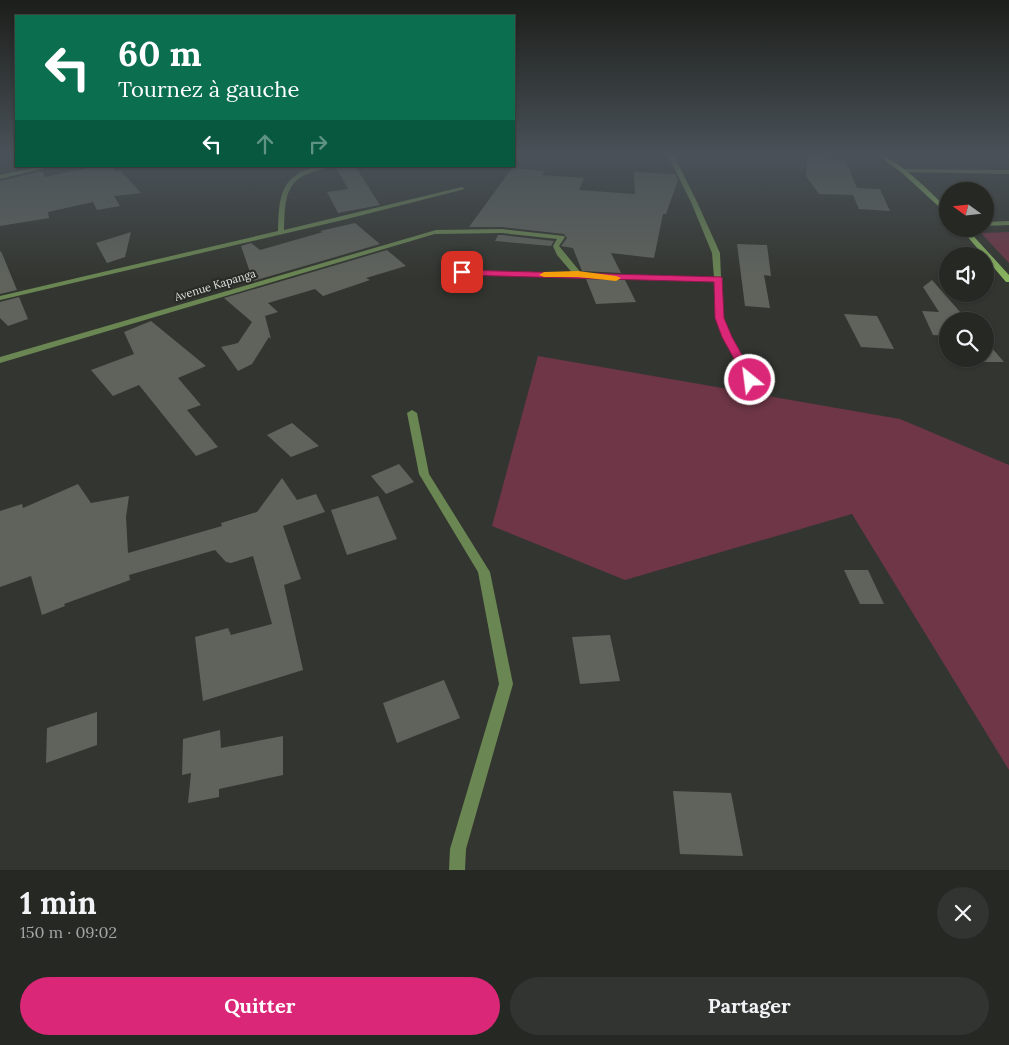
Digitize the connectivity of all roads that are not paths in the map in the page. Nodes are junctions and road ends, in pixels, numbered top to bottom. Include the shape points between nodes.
1 (282, 197) edge
2 (431, 197) edge
3 (691, 197) edge
4 (994, 224) edge
5 (1009, 224) edge
6 (281, 233) junction
7 (972, 238) edge
8 (462, 272) dead end
9 (578, 274) junction
10 (718, 279) junction
11 (1009, 280) edge
12 (0, 298) edge
13 (0, 360) edge
14 (750, 380) dead end
15 (412, 413) dead end
16 (457, 870) edge

1 - 6 street
2 - 6 street
3 - 10 street via 716,253
4 - 5 street
6 - 12 street via 131,265
7 - 11 street
8 - 9 street
9 - 10 street via 616,278
9 - 13 street, Avenue Kapanga via 556,246 562,237 502,231 436,232
10 - 14 street via 720,318
15 - 16 street via 424,474 484,572 506,684 458,849

